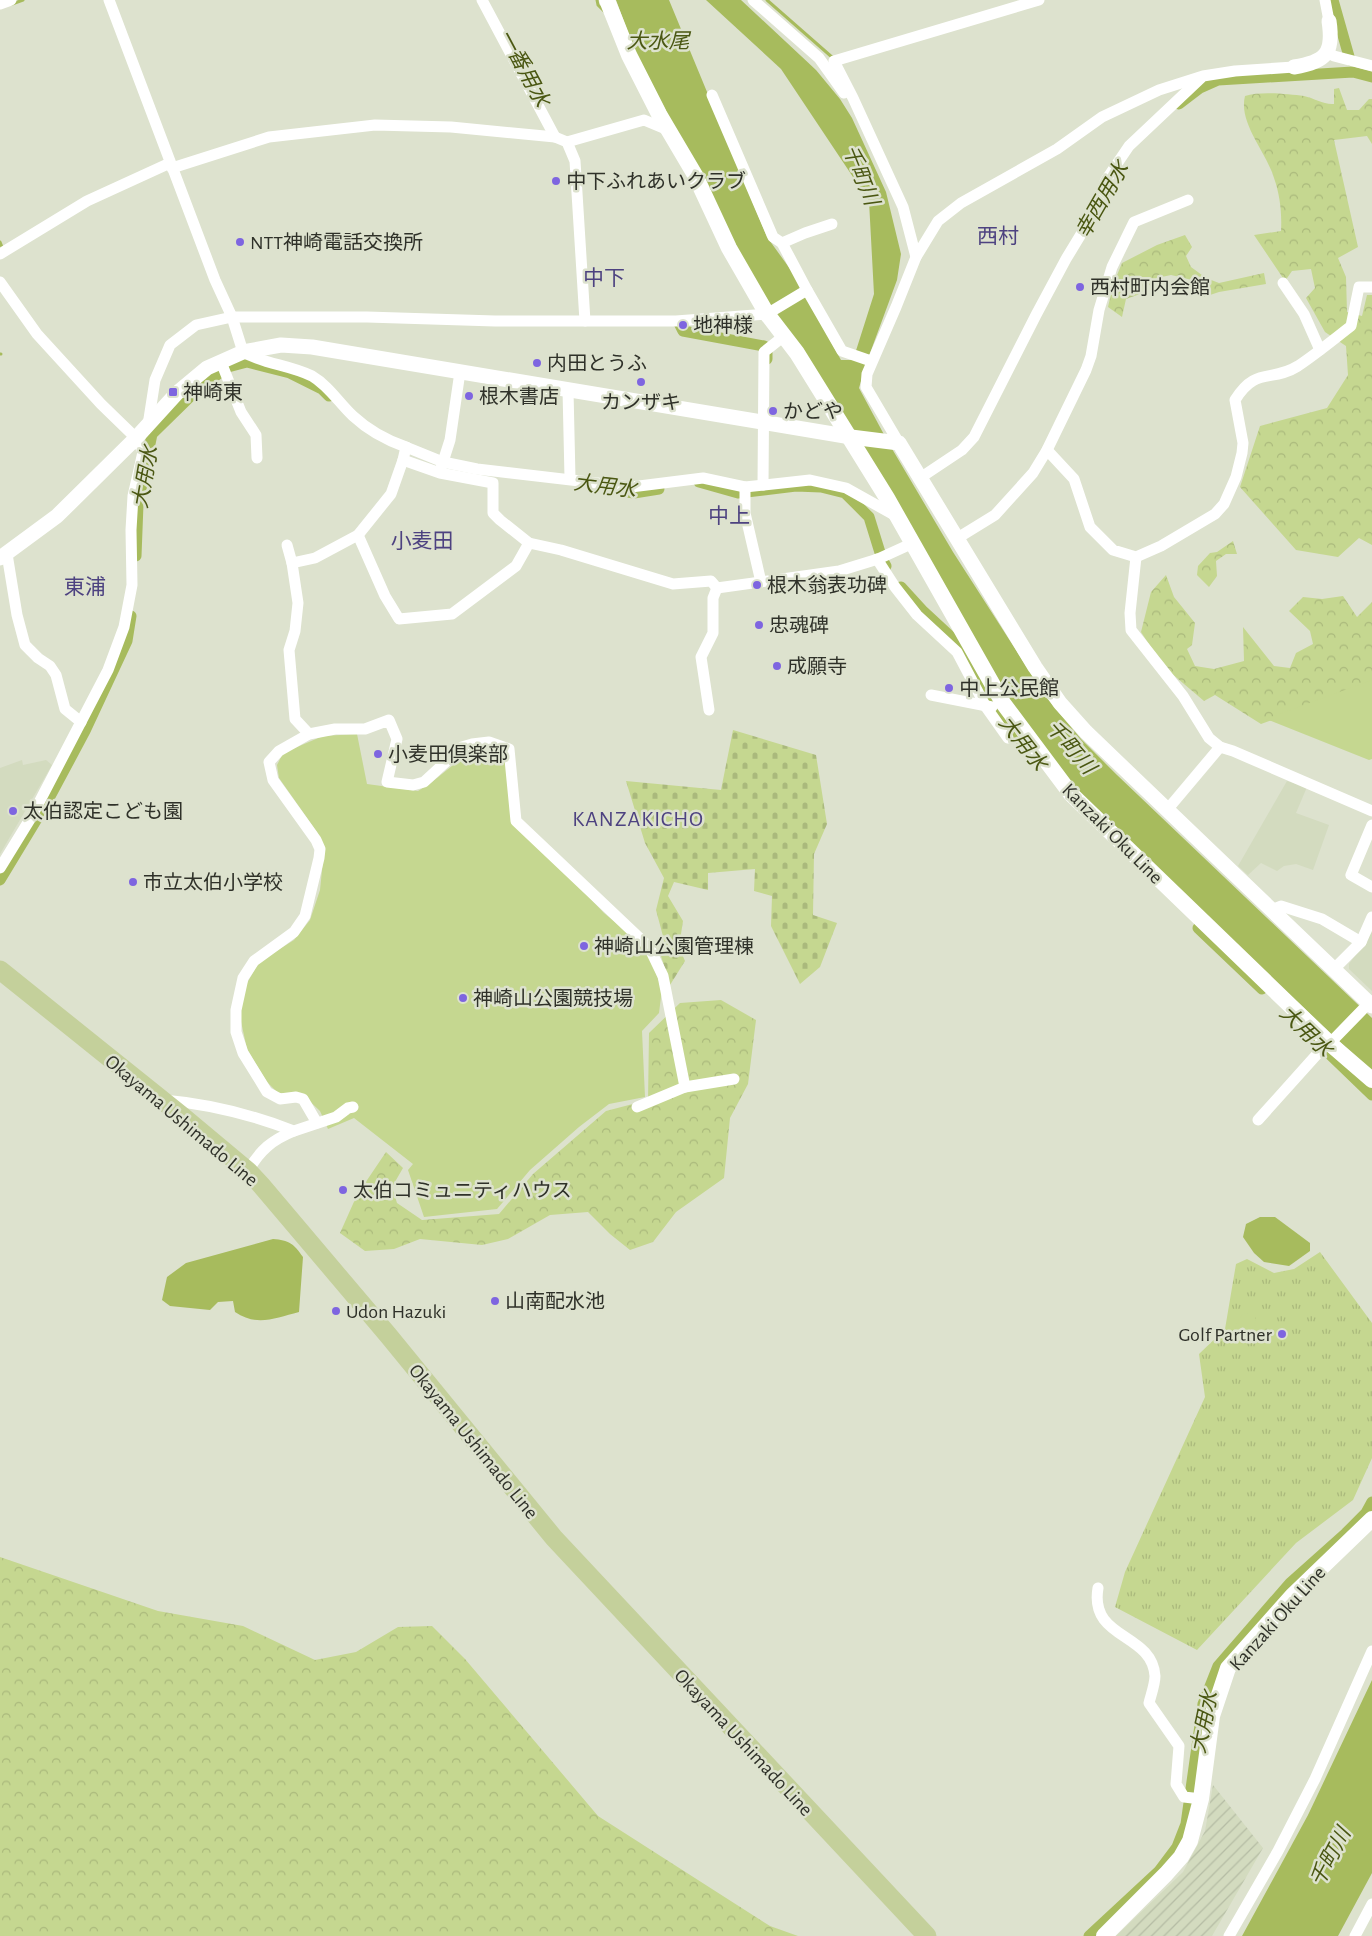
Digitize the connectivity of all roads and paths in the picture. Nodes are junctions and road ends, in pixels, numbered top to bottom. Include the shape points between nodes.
1 (12, 0) edge
2 (109, 0) edge
3 (482, 0) edge
4 (607, 0) edge
5 (753, 0) edge
6 (1038, 0) edge
7 (1325, 0) edge
8 (0, 4) edge
9 (1329, 21) joint
10 (1327, 52) junction
11 (1372, 66) edge
12 (1294, 67) joint
13 (1203, 76) junction
14 (712, 95) dead end
15 (863, 118) junction
16 (668, 130) junction
17 (555, 137) junction
18 (567, 142) junction
19 (169, 165) junction
20 (1188, 200) dead end
21 (832, 224) dead end
22 (782, 243) junction
23 (0, 254) edge
24 (916, 257) junction
25 (0, 282) edge
26 (1283, 283) dead end
27 (1372, 287) edge
28 (805, 291) junction
29 (769, 312) junction
30 (232, 317) junction
31 (585, 319) junction
32 (784, 336) junction
33 (1320, 350) junction
34 (243, 352) junction
35 (870, 360) junction
36 (223, 368) junction
37 (460, 372) junction
38 (568, 390) junction
39 (764, 422) junction
40 (148, 425) junction
41 (136, 438) junction
42 (854, 438) junction
43 (894, 443) junction
44 (1047, 450) junction
45 (404, 453) junction
46 (257, 458) dead end
47 (442, 468) junction
48 (494, 476) junction
49 (570, 478) junction
50 (920, 478) junction
51 (763, 485) junction
52 (745, 491) junction
53 (899, 518) junction
54 (358, 535) junction
55 (956, 539) junction
56 (529, 543) junction
57 (913, 543) junction
58 (287, 545) dead end
59 (3, 556) edge
60 (1136, 557) junction
61 (877, 559) junction
62 (292, 563) junction
63 (761, 582) junction
64 (717, 588) junction
65 (931, 695) dead end
66 (994, 705) junction
67 (709, 710) dead end
68 (81, 722) junction
69 (309, 734) junction
70 (1008, 738) dead end
71 (1220, 747) junction
72 (1166, 810) junction
73 (1372, 811) edge
74 (1372, 825) edge
75 (0, 868) edge
76 (1372, 888) edge
77 (1271, 910) junction
78 (1372, 917) edge
79 (1361, 942) junction
80 (1334, 969) junction
81 (0, 970) edge
82 (1368, 1005) edge
83 (1327, 1044) junction
84 (734, 1079) dead end
85 (1372, 1080) edge
86 (685, 1087) junction
87 (161, 1100) junction
88 (353, 1107) dead end
89 (637, 1107) dead end
90 (1258, 1120) dead end
91 (317, 1123) junction
92 (294, 1131) junction
93 (248, 1171) junction
94 (1372, 1519) edge
95 (1098, 1588) dead end
96 (1372, 1651) edge
97 (1201, 1799) junction
98 (1372, 1904) edge
99 (927, 1936) edge
100 (1104, 1936) edge
101 (1229, 1936) edge
102 (1355, 1936) edge

1 - 8 street
2 - 19 street
3 - 17 street
4 - 16 main road, Kanzaki Oku Line via 630,55
5 - 15 street via 819,58
6 - 15 street via 834,61
7 - 9 street
9 - 10 street via 1332,40
10 - 11 street
10 - 12 street via 1314,62
12 - 13 street
13 - 24 street via 1159,90 1102,117 1057,149 961,203 938,221
13 - 50 street via 1129,146 1106,180 1086,226 974,437 962,450
14 - 22 street via 773,237
15 - 24 street via 904,207
16 - 18 street via 644,120
16 - 29 main road, Kanzaki Oku Line via 695,175 729,248
17 - 18 street
17 - 19 street via 451,127 376,125 269,137
18 - 31 street via 575,161
19 - 23 street via 86,201
19 - 30 street
20 - 44 street via 1134,222 1112,267 1086,370
21 - 22 street
22 - 28 street
24 - 35 street
25 - 41 street via 37,334
26 - 33 street via 1304,314
27 - 33 street via 1359,287 1351,326
28 - 29 street
28 - 35 street via 842,351
29 - 31 street via 676,321
29 - 32 main road, Kanzaki Oku Line
30 - 31 street via 495,322
30 - 34 street
30 - 40 street via 196,325 170,345 156,380
32 - 39 street via 764,352
32 - 42 main road, Kanzaki Oku Line
33 - 60 street via 1296,367 1245,385 1235,400 1242,453 1224,504 1216,514
34 - 36 street
34 - 37 street via 281,345 312,347
34 - 45 street via 312,376 330,389 353,416
35 - 43 street via 866,386
36 - 40 street via 207,368 177,393
36 - 46 street via 241,412 256,435
37 - 38 street
37 - 47 street via 450,440
38 - 39 street
38 - 49 street
39 - 42 street
39 - 51 street
40 - 41 street
41 - 59 street via 57,516
41 - 68 street via 143,452 133,496 132,585 124,627 108,670
42 - 43 street
42 - 53 main road, Kanzaki Oku Line
43 - 50 street
44 - 55 street via 1033,473 995,515
44 - 60 street via 1074,479 1090,527 1112,550
45 - 47 street
45 - 54 street via 391,494
47 - 48 street
48 - 49 street
48 - 56 street via 493,513
49 - 52 street via 631,487 703,478
50 - 55 street
51 - 52 street
51 - 53 street via 802,480 837,485
52 - 63 street via 745,513
53 - 57 main road, Kanzaki Oku Line
54 - 56 street via 385,596 399,618 452,614 516,566
54 - 62 street via 315,558
55 - 72 street via 1060,703
56 - 64 street via 673,584 711,581
57 - 61 street
57 - 66 main road, Kanzaki Oku Line
58 - 62 street
59 - 68 street via 25,645 50,666 66,709
60 - 71 street via 1130,613 1132,630 1183,696 1209,738
61 - 63 street via 839,570
61 - 66 street via 917,615 958,652
62 - 69 street via 298,603 289,650 295,720
63 - 64 street
64 - 67 street via 713,598 713,633 701,657
65 - 66 street
66 - 70 street
66 - 83 main road, Kanzaki Oku Line via 1071,794
68 - 75 street via 32,816
69 - 86 street via 335,729 365,729 389,720 397,740 387,782 413,785 424,782 462,748 489,742 509,749 516,822 649,947 663,976
69 - 91 street via 279,751 269,762 274,780 320,849 308,906 294,932 254,961 243,978 236,1010 236,1032 243,1053 268,1092 280,1099 303,1099
71 - 72 street
71 - 73 street
72 - 77 street
74 - 76 street via 1351,875
77 - 79 street via 1281,906 1322,920
77 - 80 street
78 - 79 street
79 - 80 street
80 - 82 street
81 - 87 main road, Okayama Ushimado Line
82 - 83 street
83 - 85 main road, Kanzaki Oku Line
83 - 90 street
84 - 86 street
86 - 89 street
87 - 92 street via 197,1103
87 - 93 main road, Okayama Ushimado Line
88 - 91 street
91 - 92 street
92 - 93 street via 277,1138 257,1156
93 - 99 main road, Okayama Ushimado Line via 554,1538
94 - 97 main road, Kanzaki Oku Line via 1292,1596 1228,1668 1212,1716
95 - 97 street via 1098,1611 1107,1624 1139,1646 1150,1661 1155,1677 1149,1703 1179,1746 1176,1784 1184,1796
96 - 101 street via 1315,1779
97 - 100 main road, Kanzaki Oku Line via 1190,1841 1181,1858
98 - 102 street

